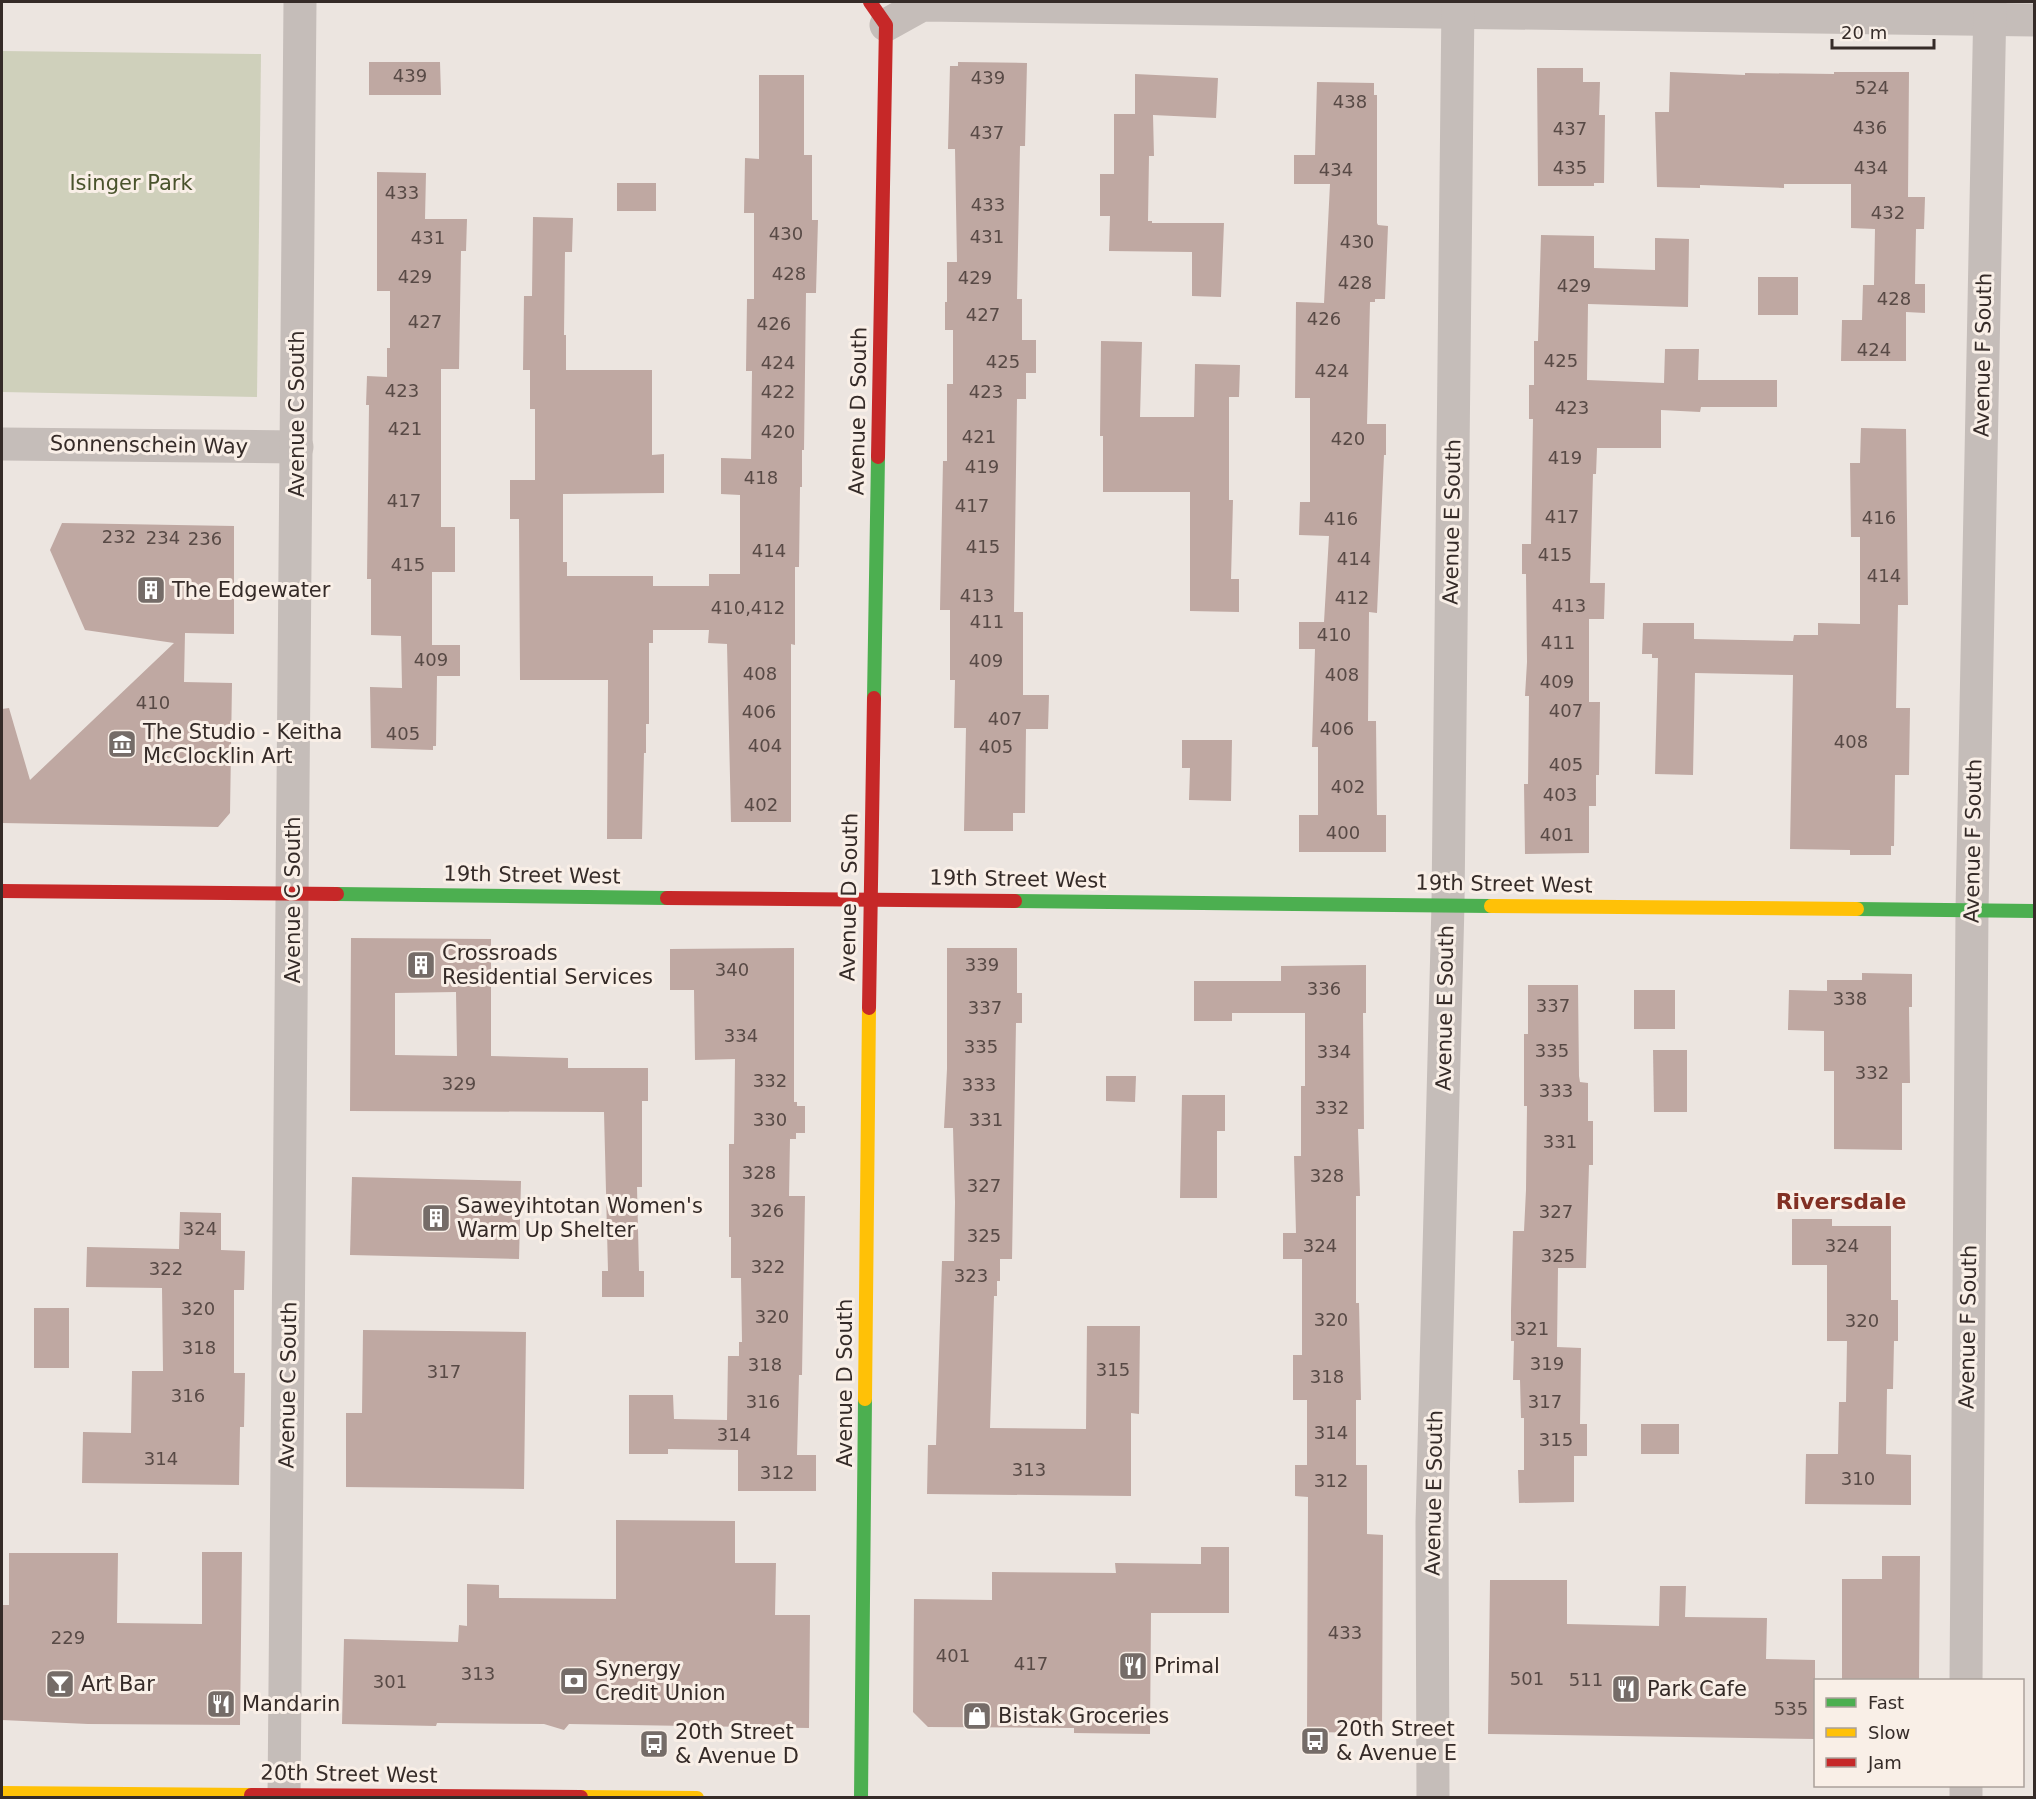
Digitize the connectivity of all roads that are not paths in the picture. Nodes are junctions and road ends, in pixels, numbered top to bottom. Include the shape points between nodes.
1 (300, 2) edge
2 (1458, 6) edge
3 (1990, 11) edge
4 (878, 13) edge
5 (2034, 20) edge
6 (2, 444) edge
7 (297, 447) junction
8 (2, 891) edge
9 (293, 893) junction
10 (870, 898) junction
11 (1448, 904) junction
12 (1972, 910) junction
13 (2034, 911) edge
14 (1966, 1679) edge
15 (2, 1793) edge
16 (284, 1796) edge
17 (697, 1797) edge
18 (861, 1797) edge
19 (1433, 1797) edge

1 - 7 street, Avenue C South
2 - 3 street
2 - 4 street via 1189,10 922,5
2 - 11 street, Avenue E South
3 - 5 street
3 - 12 street, Avenue F South
4 - 10 street, Avenue D South
6 - 7 street, Sonnenschein Way
7 - 9 street, Avenue C South
8 - 9 street, 19th Street West
9 - 10 street, 19th Street West
9 - 16 street, Avenue C South
10 - 11 street, 19th Street West
10 - 18 street, Avenue D South
11 - 12 street, 19th Street West
11 - 19 street, Avenue E South via 1432,1522
12 - 13 street, 19th Street West
12 - 14 street, Avenue F South
15 - 16 street, 20th Street West
16 - 17 street, 20th Street West

